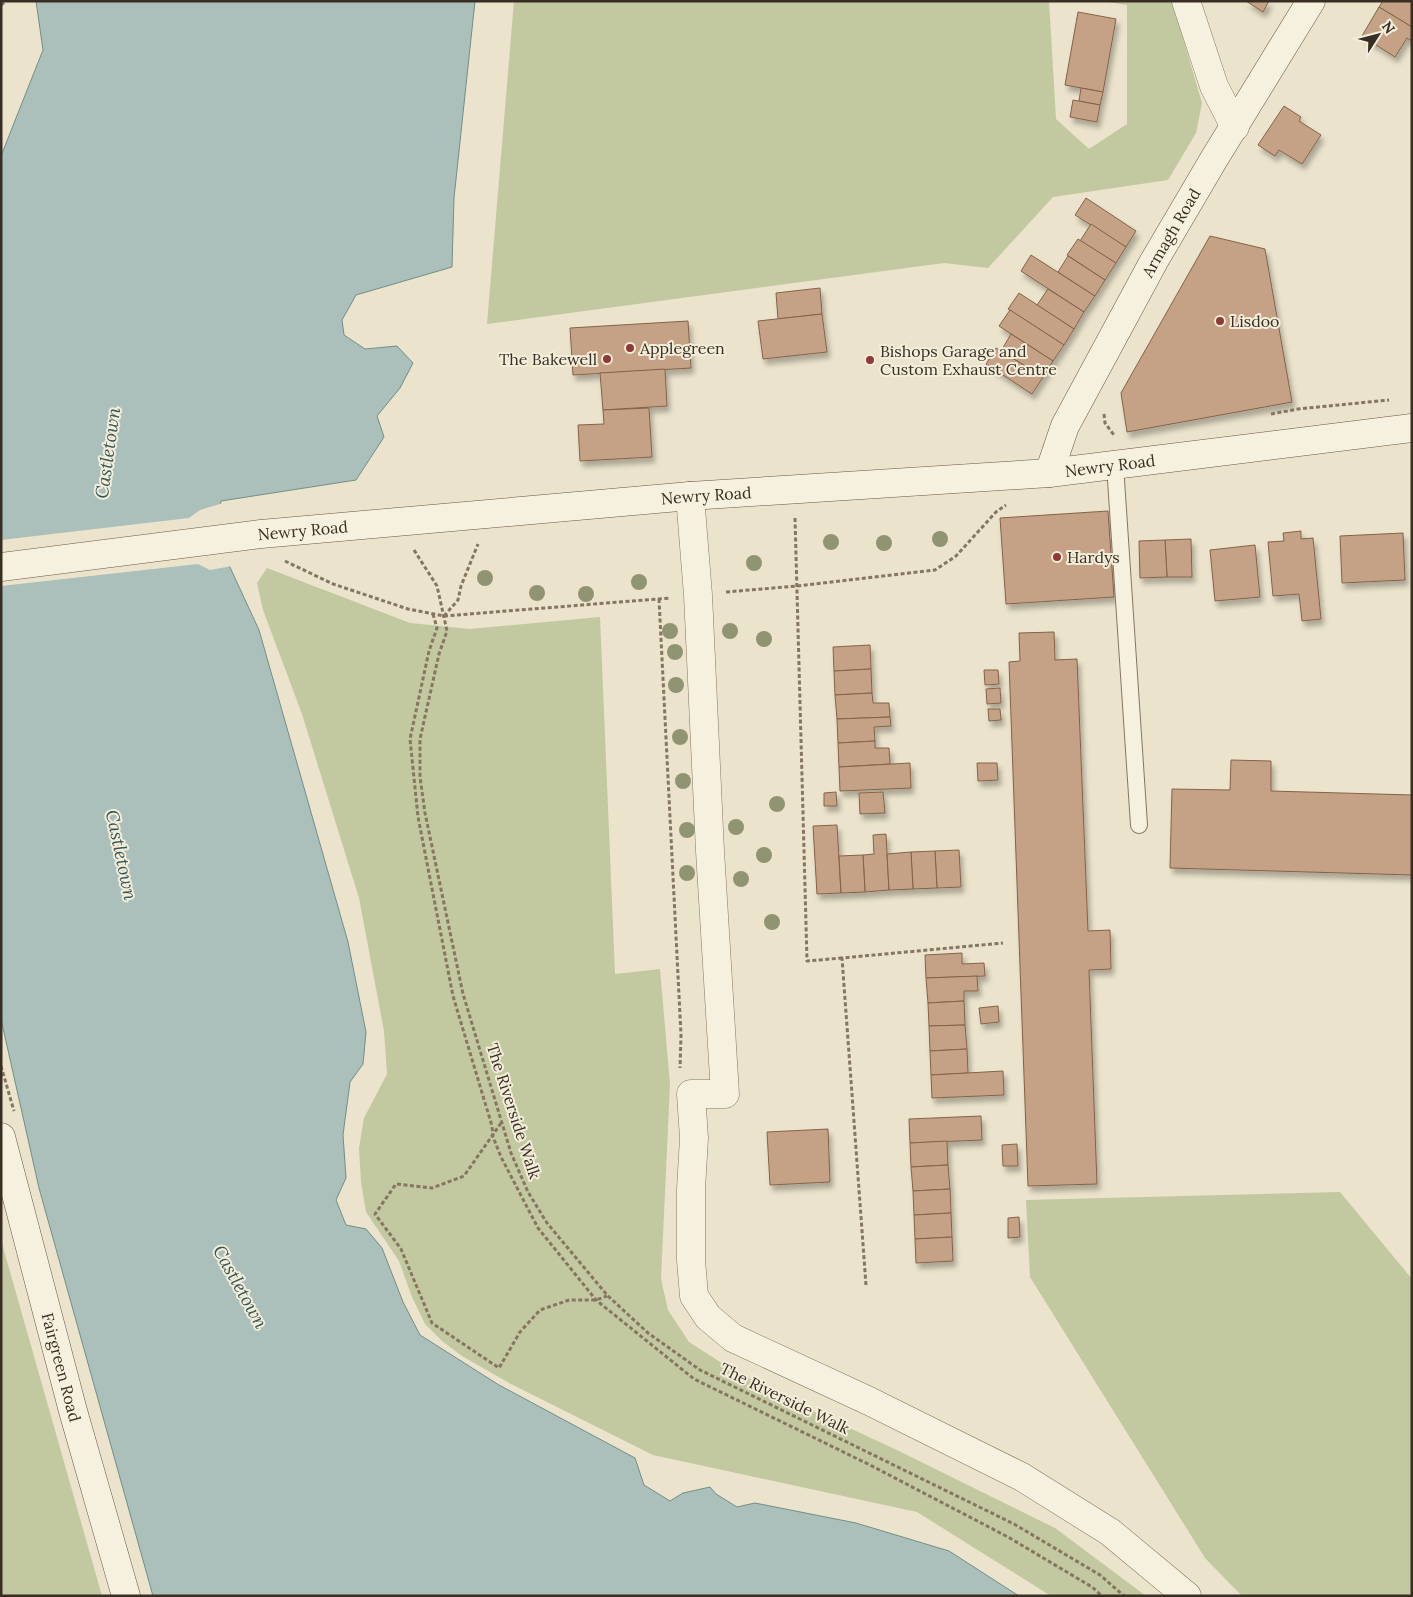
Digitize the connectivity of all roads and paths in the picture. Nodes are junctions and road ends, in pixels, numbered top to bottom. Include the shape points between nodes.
1 (6, 1) edge
2 (1186, 1) edge
3 (1311, 1) edge
4 (1, 5) edge
5 (1234, 127) junction
6 (1394, 399) dead end
7 (1104, 410) dead end
8 (1270, 414) dead end
9 (1412, 428) edge
10 (1117, 452) junction
11 (1048, 473) junction
12 (794, 490) junction
13 (690, 496) junction
14 (1011, 501) dead end
15 (492, 514) junction
16 (488, 543) dead end
17 (478, 544) junction
18 (469, 545) dead end
19 (422, 548) dead end
20 (281, 560) dead end
21 (1, 567) edge
22 (797, 586) junction
23 (698, 595) junction
24 (659, 598) junction
25 (433, 614) junction
26 (444, 616) junction
27 (1139, 825) dead end
28 (1003, 943) dead end
29 (842, 958) junction
30 (691, 1094) junction
31 (502, 1123) junction
32 (1, 1137) edge
33 (493, 1137) junction
34 (1, 1160) edge
35 (14, 1186) junction
36 (866, 1285) dead end
37 (607, 1296) junction
38 (596, 1300) junction
39 (126, 1596) edge
40 (1102, 1596) edge
41 (1124, 1596) edge
42 (1187, 1596) edge

1 - 4 path
2 - 5 main road via 1214,86
3 - 5 main road, Armagh Road
5 - 11 main road, Armagh Road via 1154,261 1065,426
6 - 8 path
7 - 10 path via 1105,423
9 - 10 main road, Newry Road
10 - 11 main road, Newry Road
10 - 27 lane
11 - 12 main road, Newry Road
12 - 13 main road, Newry Road
12 - 22 path
13 - 15 main road, Newry Road
13 - 23 main road
14 - 22 path via 996,512 956,556 935,570
15 - 17 path
15 - 21 main road, Newry Road via 261,534
16 - 17 path
17 - 18 path
17 - 26 path via 458,600
19 - 26 path, The Riverside Walk via 413,549 437,586
20 - 25 path via 333,584
22 - 23 path
22 - 29 path via 807,961
23 - 24 path
23 - 30 main road via 724,1094
24 - 26 path
24 - 30 path via 681,1035 680,1088
25 - 26 path
25 - 33 path via 437,628 410,739 417,807 453,996
26 - 31 path, The Riverside Walk via 447,631 420,739 420,777 463,994
28 - 29 path
29 - 36 path
30 - 42 main road via 694,1138 690,1260 694,1296 708,1317 733,1338 1022,1477 1110,1532
31 - 33 path
31 - 37 path, The Riverside Walk via 528,1192 547,1223
32 - 35 main road, Fairgreen Road
33 - 38 path via 538,1228
33 - 38 path via 464,1176 432,1188 396,1184 375,1214 401,1249 432,1324 499,1368 520,1332 540,1310 569,1300
34 - 35 main road
35 - 39 main road, Fairgreen Road
37 - 38 path
37 - 41 path, The Riverside Walk via 648,1333 700,1370 1014,1524 1100,1575
38 - 40 path via 694,1379 870,1464 1008,1537

